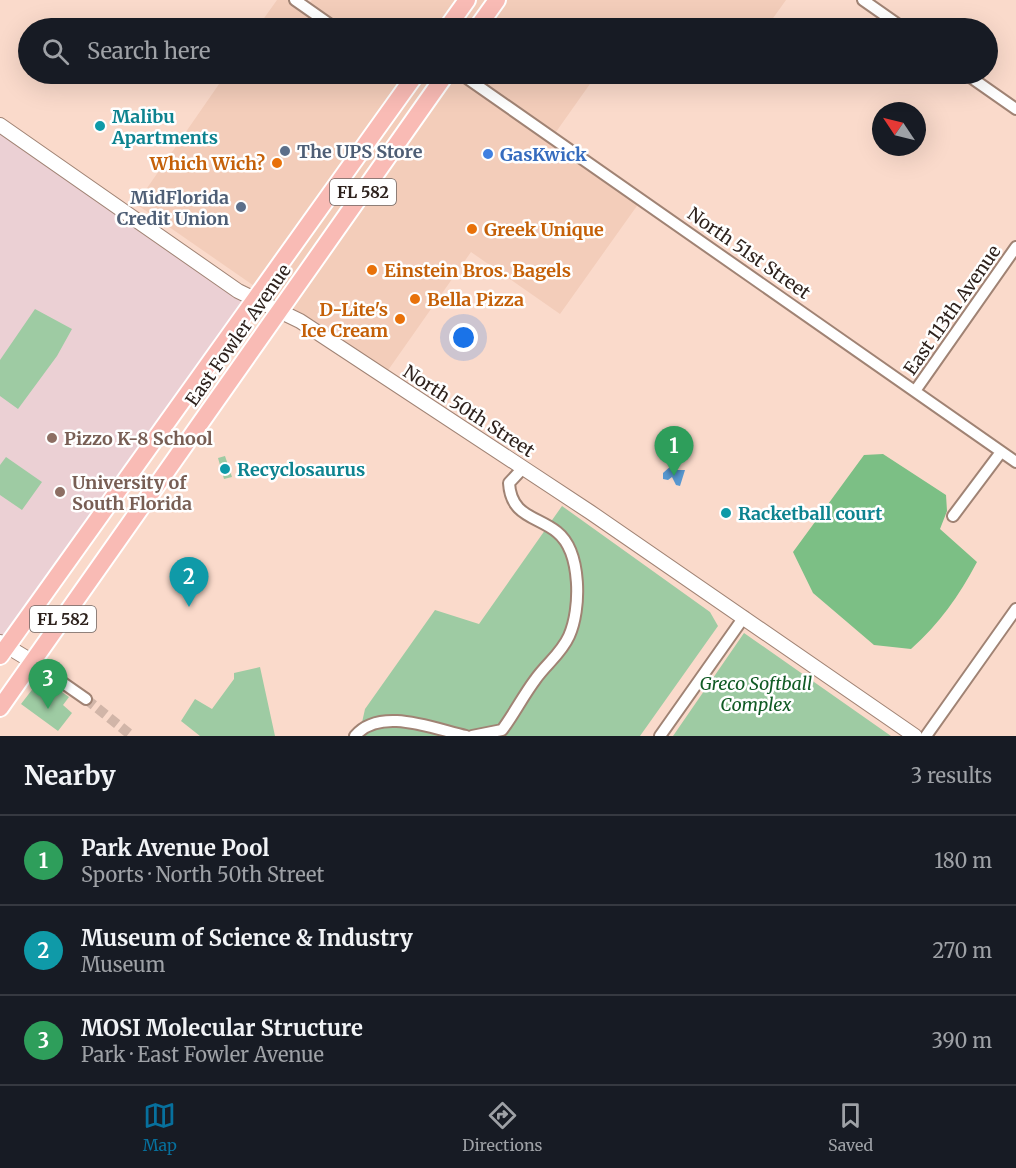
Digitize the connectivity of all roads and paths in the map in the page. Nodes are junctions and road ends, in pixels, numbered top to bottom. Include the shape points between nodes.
1 (467, 0) edge
2 (480, 0) edge
3 (497, 0) edge
4 (863, 0) edge
5 (299, 3) edge
6 (321, 18) edge
7 (454, 18) edge
8 (468, 18) edge
9 (484, 18) edge
10 (889, 18) edge
11 (403, 84) edge
12 (409, 84) edge
13 (439, 84) edge
14 (475, 84) edge
15 (980, 84) edge
16 (1016, 109) edge
17 (0, 125) edge
18 (333, 234) junction
19 (1016, 247) edge
20 (255, 301) junction
21 (279, 310) junction
22 (915, 391) junction
23 (1001, 452) junction
24 (1016, 462) edge
25 (523, 468) junction
26 (953, 516) dead end
27 (1016, 609) edge
28 (744, 617) junction
29 (3, 648) edge
30 (33, 662) junction
31 (86, 699) tunnel mouth
32 (0, 708) edge
33 (355, 736) edge
34 (466, 736) edge
35 (472, 736) edge
36 (660, 736) edge
37 (915, 736) edge
38 (926, 736) edge

1 - 7 main road
2 - 8 main road
3 - 9 main road
4 - 10 street
5 - 6 street
11 - 20 main road, East Fowler Avenue / FL 582
12 - 18 main road via 411,98 405,114 366,170
13 - 18 main road, East Fowler Avenue / FL 582
14 - 22 street, North 51st Street
15 - 16 street
17 - 20 street, North 50th Street
18 - 21 main road, East Fowler Avenue / FL 582
19 - 22 street, East 113th Avenue
20 - 21 street, North 50th Street
20 - 29 main road, East Fowler Avenue / FL 582
21 - 25 street, North 50th Street
21 - 30 main road, East Fowler Avenue / FL 582
22 - 23 street, North 51st Street
23 - 24 street, North 51st Street
23 - 26 street
25 - 28 street, North 50th Street
25 - 35 street via 509,483 516,506 556,531 571,548 577,564 574,622 563,648 537,677 502,730
27 - 38 street
28 - 36 street
28 - 37 street, North 50th Street
29 - 30 street
30 - 31 street
30 - 32 main road, East Fowler Avenue / FL 582
33 - 34 street via 373,723 393,722

